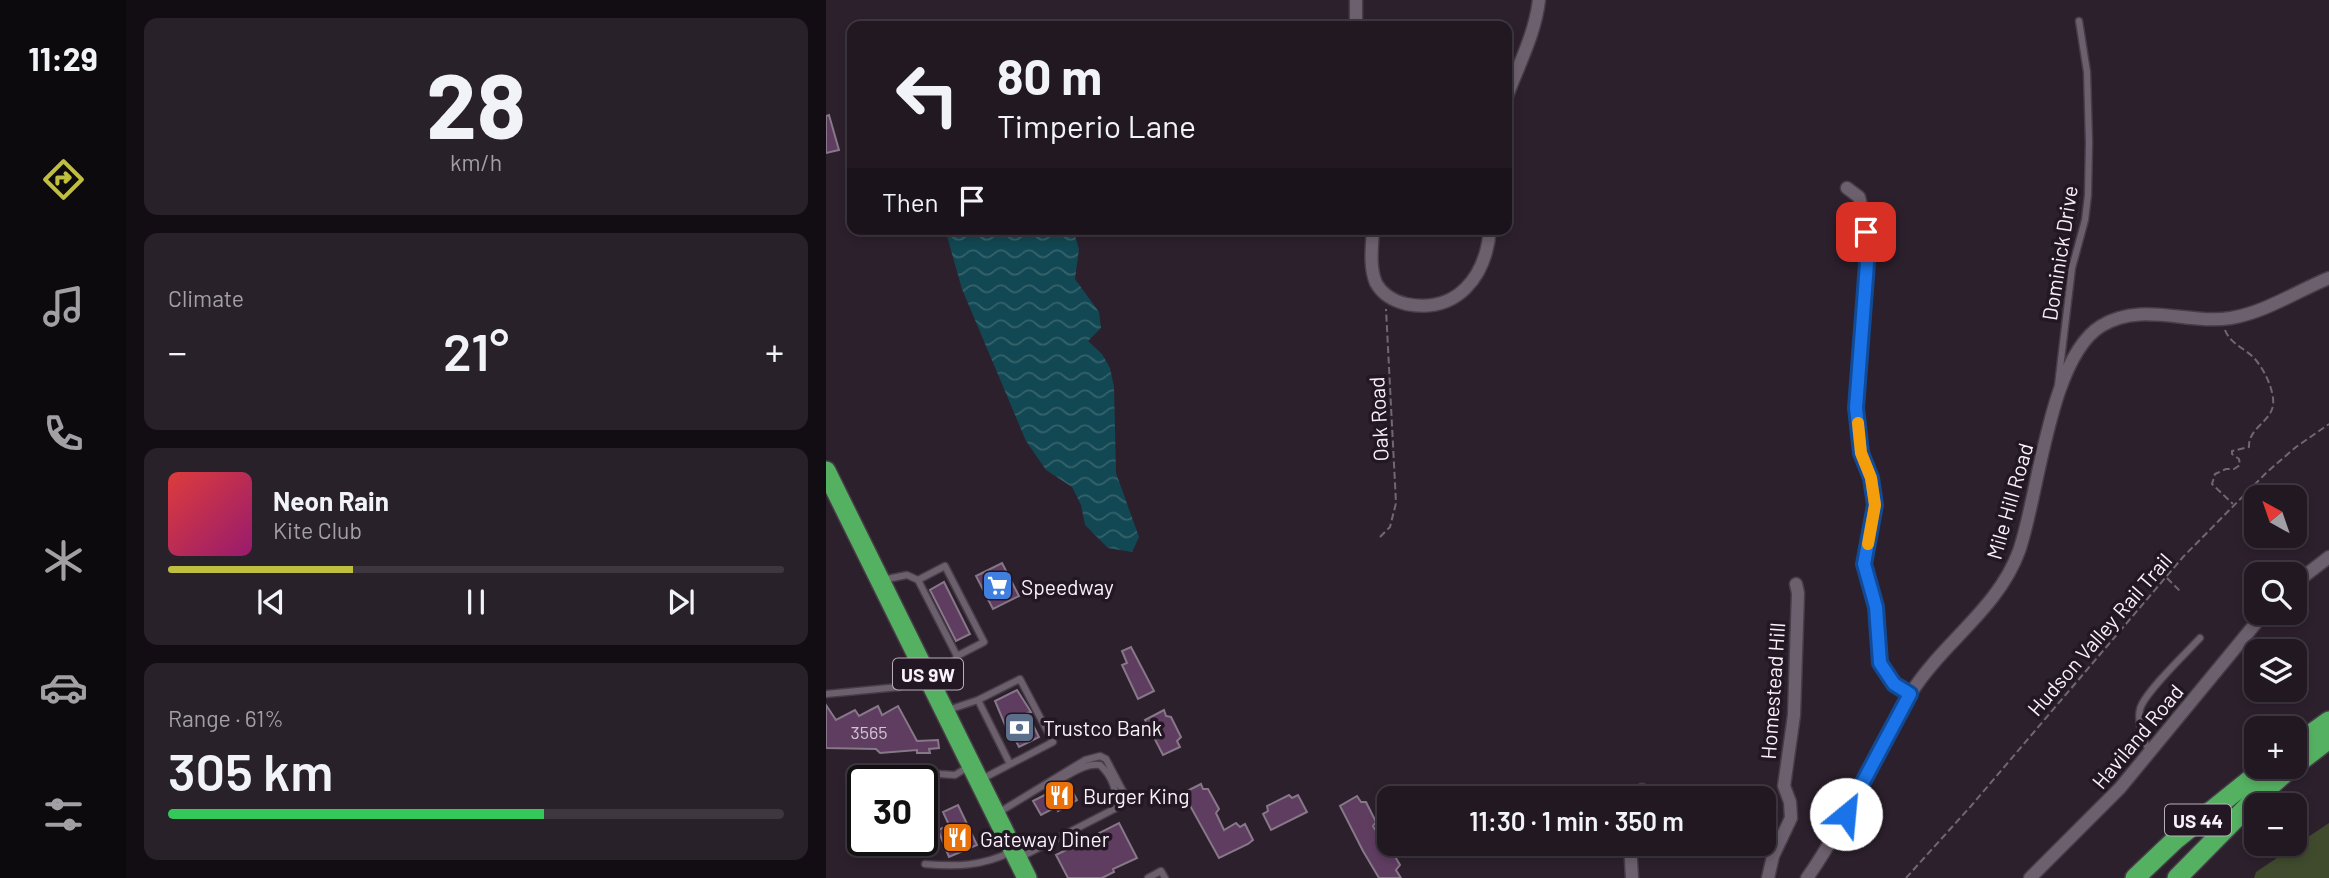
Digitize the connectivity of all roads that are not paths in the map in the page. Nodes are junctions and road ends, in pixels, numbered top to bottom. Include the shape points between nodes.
1 (1356, 0) edge
2 (1539, 0) edge
3 (1356, 21) edge
4 (2079, 21) dead end
5 (1512, 85) edge
6 (1847, 188) dead end
7 (1373, 235) edge
8 (1488, 235) edge
9 (2329, 278) edge
10 (2055, 408) junction
11 (826, 471) edge
12 (2329, 557) edge
13 (2307, 574) edge
14 (881, 580) junction
15 (918, 580) junction
16 (1796, 584) dead end
17 (2254, 625) edge
18 (2200, 638) dead end
19 (957, 656) junction
20 (930, 679) junction
21 (826, 694) edge
22 (1910, 694) junction
23 (978, 700) junction
24 (946, 711) junction
25 (2329, 721) edge
26 (2307, 737) edge
27 (2329, 739) edge
28 (2150, 753) junction
29 (2307, 756) edge
30 (1010, 764) junction
31 (976, 773) junction
32 (938, 774) edge
33 (2251, 779) edge
34 (2279, 779) edge
35 (996, 814) junction
36 (1016, 855) junction
37 (1631, 856) edge
38 (925, 864) dead end
39 (1027, 878) edge
40 (1148, 878) edge
41 (1164, 878) edge
42 (1632, 878) edge
43 (1768, 878) edge
44 (1807, 878) edge
45 (2030, 878) edge
46 (2134, 878) edge
47 (2177, 878) edge

1 - 3 street
2 - 5 street
4 - 10 lane, Dominick Drive via 2087,72 2088,195 2072,268
6 - 22 street via 1858,197 1868,250 1856,408 1861,453 1875,505 1864,564 1876,607 1880,663 1894,684
7 - 8 street via 1376,282 1386,295 1419,306 1444,303 1472,281
9 - 10 street, Mile Hill Road via 2240,316 2117,318 2086,339
10 - 22 street, Mile Hill Road via 2023,539 2006,579
11 - 14 highway, US 9W
12 - 13 street
14 - 15 lane via 907,575
14 - 20 highway, US 9W
15 - 19 lane
15 - 19 lane via 945,566 984,642
16 - 43 street, Homestead Hill via 1794,715 1784,786 1791,818
17 - 28 street, Haviland Road
18 - 28 lane via 2140,708 2141,731
19 - 20 lane
20 - 21 lane
20 - 24 highway, US 9W
22 - 44 street, Mile Hill Road
23 - 24 lane
23 - 30 lane
23 - 30 lane via 1020,679 1053,742
24 - 31 highway, US 9W
25 - 26 highway
27 - 29 highway, US 44
28 - 45 street, Haviland Road via 2087,824
30 - 31 lane
31 - 32 lane
31 - 35 highway, US 9W
33 - 46 highway, US 44
34 - 47 highway, US 44
35 - 36 highway, US 9W
35 - 36 lane via 1085,760 1100,756 1128,799
36 - 38 lane via 957,867
36 - 39 highway, US 9W
37 - 42 street
40 - 41 lane via 1161,872

